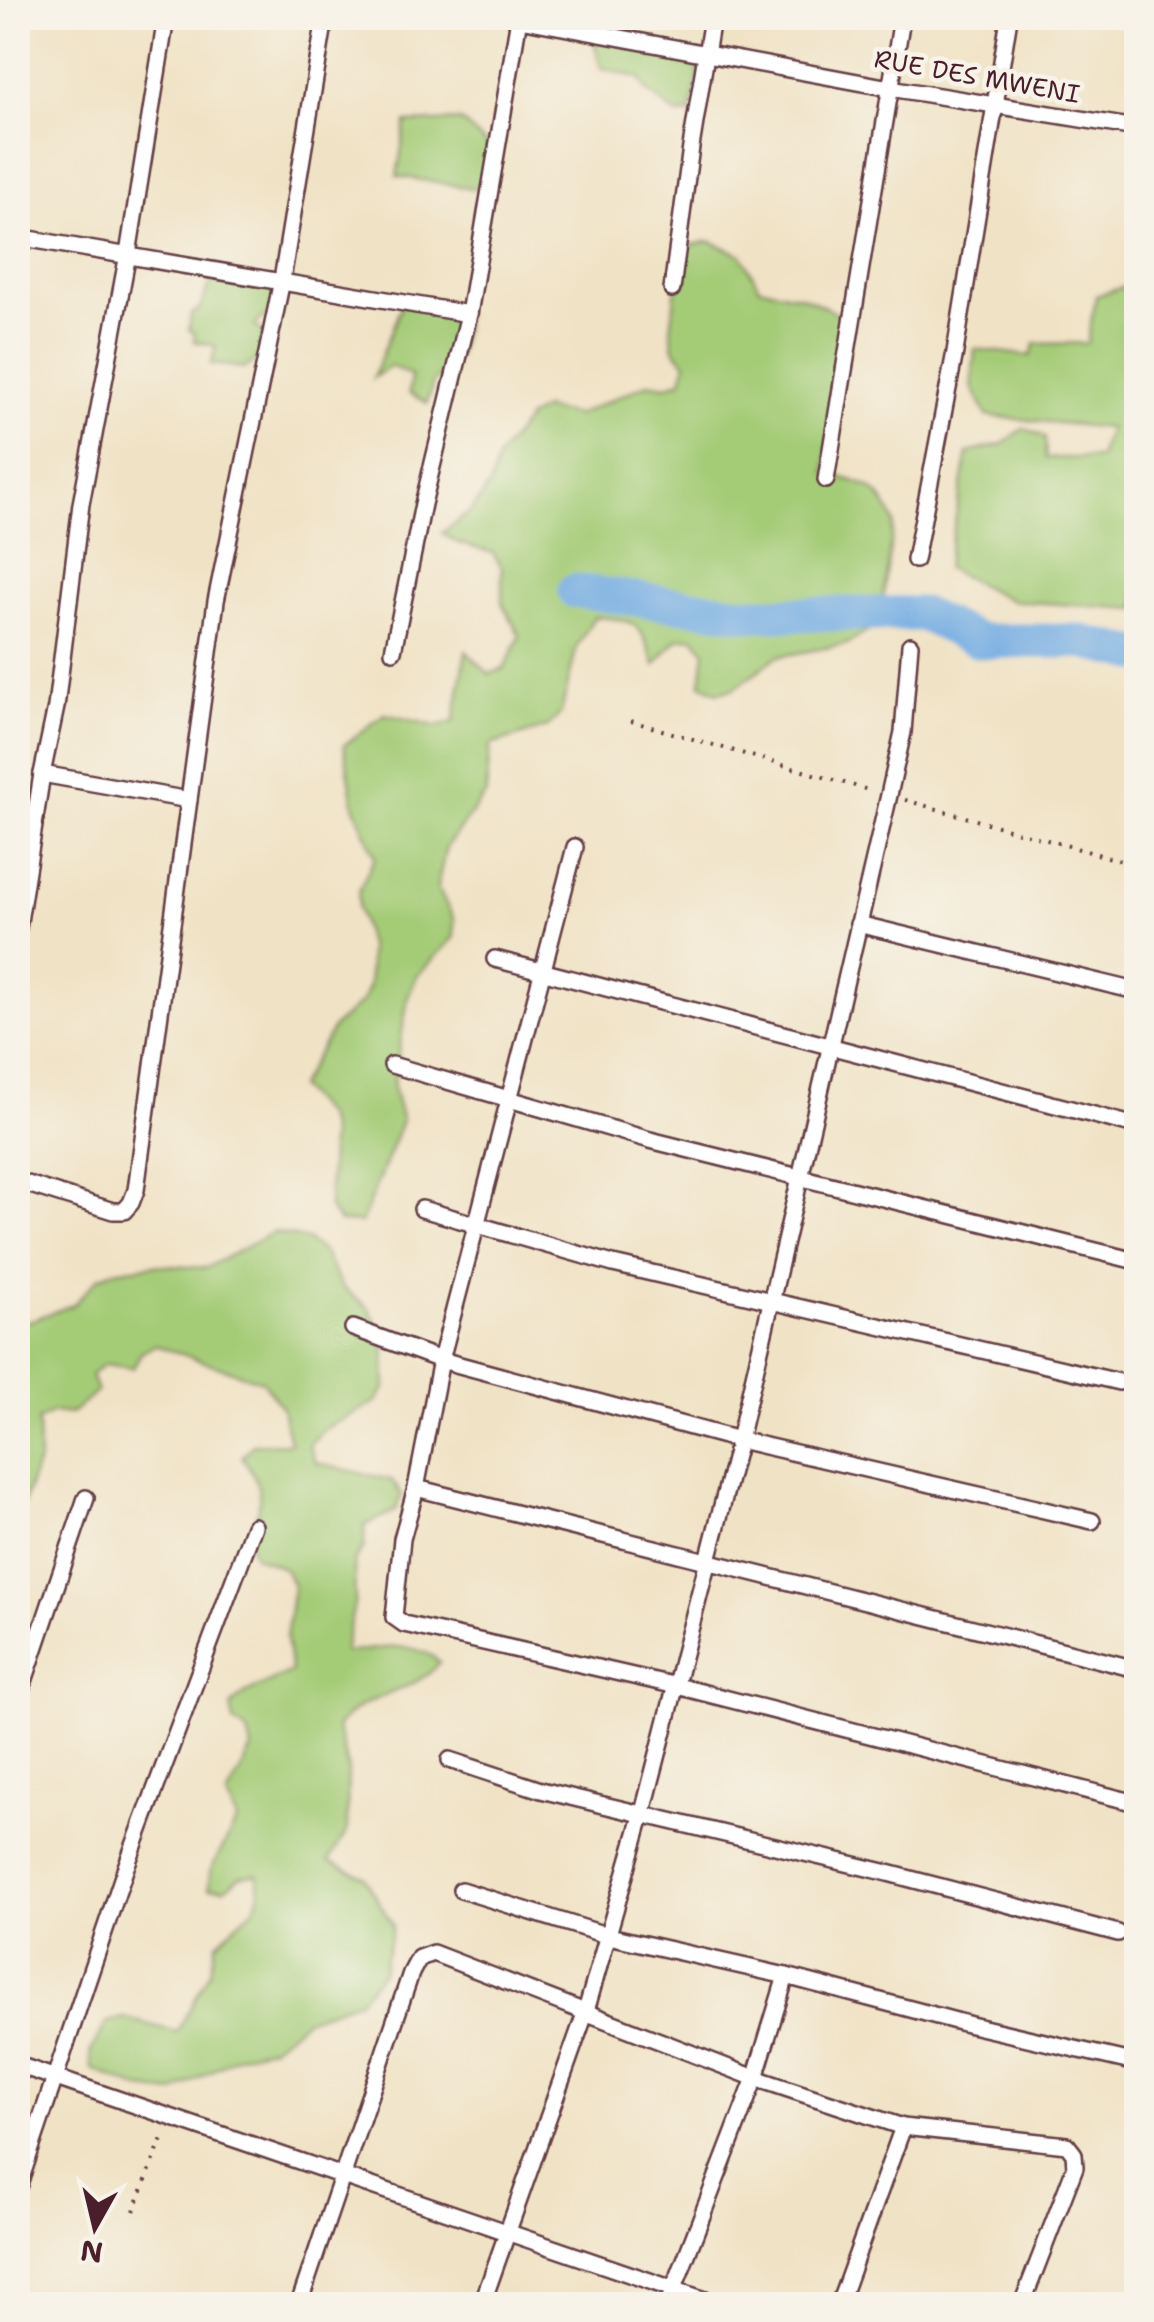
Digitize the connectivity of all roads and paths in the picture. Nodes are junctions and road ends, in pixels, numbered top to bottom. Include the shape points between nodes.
1 (166, 18) edge
2 (325, 18) edge
3 (518, 18) edge
4 (712, 18) edge
5 (902, 18) edge
6 (1009, 18) edge
7 (706, 54) junction
8 (890, 88) junction
9 (994, 105) junction
10 (1136, 128) edge
11 (18, 238) edge
12 (128, 254) junction
13 (282, 280) junction
14 (672, 289) dead end
15 (469, 314) junction
16 (826, 480) dead end
17 (915, 560) dead end
18 (910, 645) dead end
19 (393, 651) dead end
20 (42, 774) junction
21 (189, 800) junction
22 (575, 847) dead end
23 (858, 924) junction
24 (18, 928) edge
25 (494, 959) dead end
26 (541, 972) junction
27 (1136, 992) edge
28 (831, 1049) junction
29 (392, 1065) dead end
30 (508, 1101) junction
31 (1136, 1126) edge
32 (801, 1176) junction
33 (18, 1182) edge
34 (422, 1209) dead end
35 (478, 1224) junction
36 (1136, 1261) edge
37 (770, 1301) junction
38 (353, 1328) dead end
39 (441, 1360) junction
40 (1119, 1382) dead end
41 (739, 1440) junction
42 (416, 1488) junction
43 (86, 1498) dead end
44 (1092, 1521) dead end
45 (254, 1526) dead end
46 (708, 1562) junction
47 (1136, 1669) edge
48 (676, 1686) junction
49 (18, 1699) edge
50 (450, 1760) dead end
51 (1136, 1803) edge
52 (642, 1816) junction
53 (461, 1890) dead end
54 (1118, 1933) dead end
55 (608, 1936) junction
56 (786, 1976) junction
57 (586, 2011) junction
58 (1136, 2063) edge
59 (18, 2065) edge
60 (56, 2078) junction
61 (755, 2078) junction
62 (171, 2116) junction
63 (902, 2127) junction
64 (344, 2174) junction
65 (18, 2187) edge
66 (134, 2211) dead end
67 (510, 2233) junction
68 (674, 2288) junction
69 (299, 2304) edge
70 (482, 2304) edge
71 (668, 2304) edge
72 (717, 2304) edge
73 (839, 2304) edge
74 (1022, 2304) edge

1 - 12 street
2 - 13 street
3 - 7 street, RUE DES MWENI
3 - 15 street
4 - 7 street
5 - 8 street
6 - 9 street
7 - 8 street, RUE DES MWENI
7 - 14 street
8 - 9 street, RUE DES MWENI
8 - 16 street
9 - 10 street, RUE DES MWENI
9 - 17 street
11 - 12 street
12 - 13 street
12 - 20 street via 81,504
13 - 15 street
13 - 21 street via 216,601
15 - 19 street
18 - 23 street via 902,732
20 - 21 street
20 - 24 street
21 - 33 street via 131,1203 113,1211
22 - 26 street
23 - 27 street
23 - 28 street
25 - 26 street
26 - 28 street
26 - 30 street
28 - 31 street
28 - 32 street
29 - 30 street
30 - 32 street
30 - 35 street
32 - 36 street
32 - 37 street
34 - 35 street
35 - 37 street
35 - 39 street
37 - 40 street
37 - 41 street
38 - 39 street
39 - 41 street
39 - 42 street
41 - 44 street
41 - 46 street
42 - 46 street
42 - 48 street via 402,1540 394,1617
43 - 49 street
45 - 60 street via 126,1866
46 - 47 street
46 - 48 street
48 - 51 street
48 - 52 street
50 - 52 street
52 - 54 street
52 - 55 street
53 - 55 street
55 - 56 street
55 - 57 street
56 - 58 street
56 - 61 street
57 - 61 street
57 - 64 street via 433,1953 419,1958
57 - 67 street
59 - 60 street
60 - 62 street
60 - 65 street
61 - 63 street
61 - 68 street
62 - 64 street
62 - 66 path
63 - 73 street
63 - 74 street via 1067,2146 1074,2154 1075,2167
64 - 67 street
64 - 69 street
67 - 68 street
67 - 70 street
68 - 71 street
68 - 72 street

